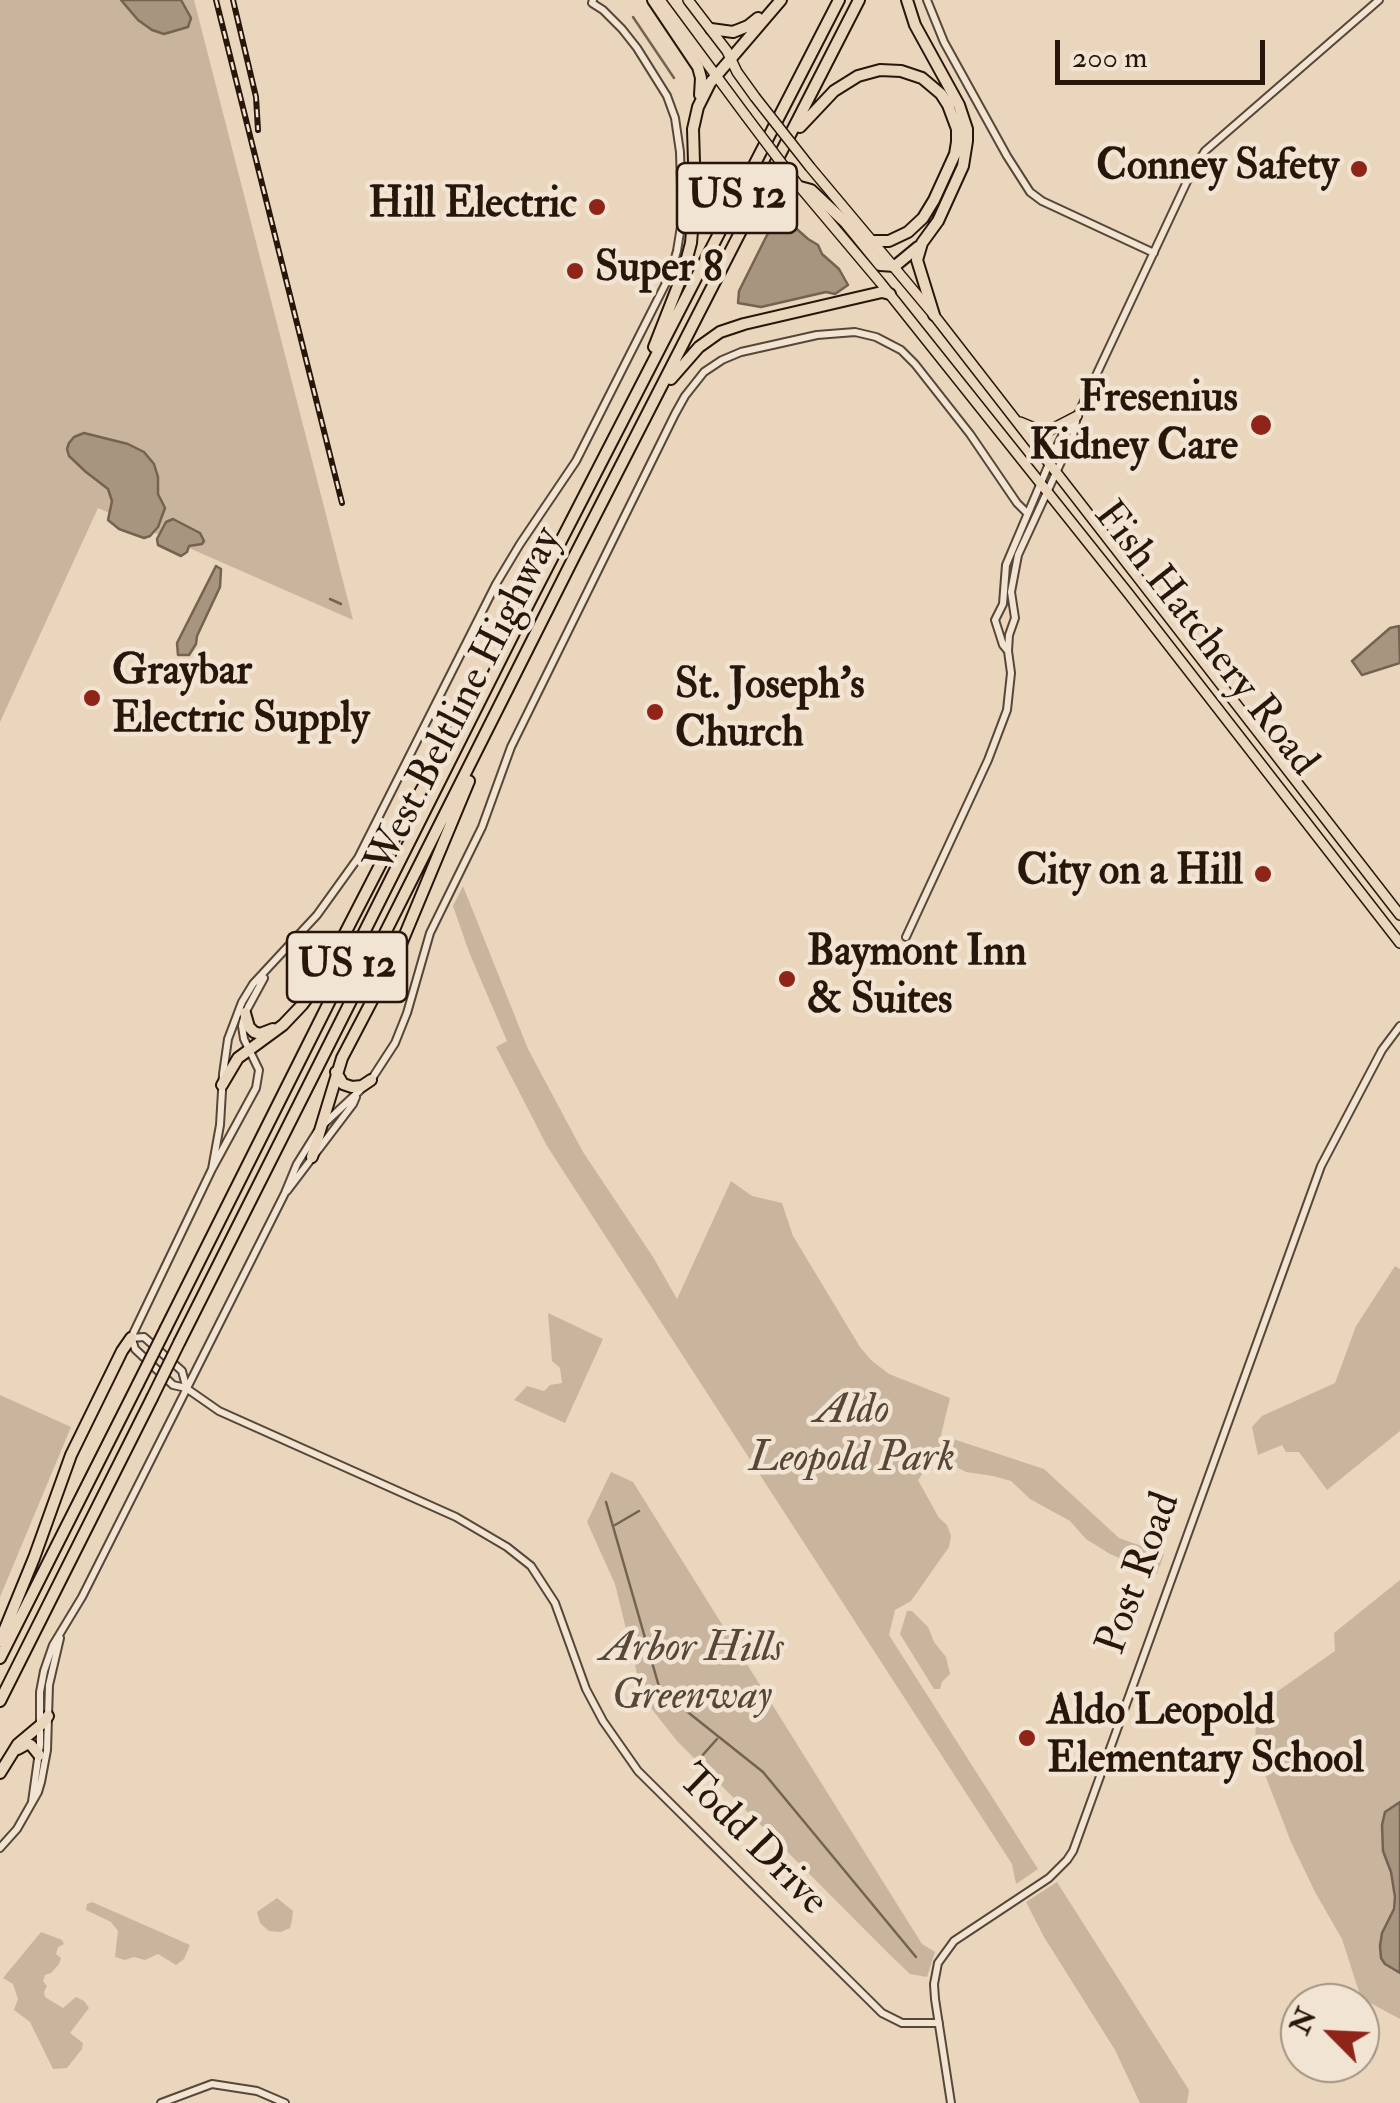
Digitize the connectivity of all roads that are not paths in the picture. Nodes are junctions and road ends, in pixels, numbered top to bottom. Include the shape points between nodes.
1 (657, 0) edge
2 (688, 0) edge
3 (779, 0) edge
4 (838, 0) edge
5 (860, 0) edge
6 (906, 0) edge
7 (927, 0) edge
8 (1380, 0) edge
9 (593, 1) edge
10 (711, 29) junction
11 (730, 58) junction
12 (716, 76) junction
13 (698, 106) junction
14 (789, 140) junction
15 (799, 186) junction
16 (875, 242) junction
17 (922, 243) junction
18 (1154, 253) junction
19 (894, 266) junction
20 (890, 294) junction
21 (934, 314) junction
22 (658, 393) junction
23 (636, 396) junction
24 (1012, 415) junction
25 (1078, 416) junction
26 (1049, 464) junction
27 (1056, 474) junction
28 (1044, 488) junction
29 (1027, 513) junction
30 (1137, 604) junction
31 (528, 605) junction
32 (1001, 610) junction
33 (1012, 612) junction
34 (1164, 612) junction
35 (1014, 624) junction
36 (999, 628) junction
37 (1157, 631) junction
38 (1184, 637) junction
39 (1008, 650) junction
40 (505, 696) junction
41 (1332, 855) junction
42 (1360, 861) junction
43 (1400, 915) edge
44 (906, 938) dead end
45 (1400, 944) edge
46 (272, 963) junction
47 (246, 1013) junction
48 (283, 1024) junction
49 (1400, 1028) edge
50 (250, 1051) junction
51 (336, 1072) junction
52 (371, 1080) junction
53 (222, 1086) junction
54 (356, 1096) junction
55 (322, 1126) junction
56 (312, 1157) junction
57 (212, 1169) junction
58 (285, 1193) junction
59 (131, 1338) junction
60 (186, 1388) junction
61 (60, 1636) junction
62 (0, 1641) edge
63 (0, 1658) edge
64 (0, 1701) edge
65 (44, 1721) junction
66 (13, 1752) junction
67 (39, 1754) junction
68 (0, 1772) edge
69 (32, 1802) junction
70 (0, 1848) edge
71 (939, 2023) junction
72 (161, 2103) edge
73 (285, 2103) edge
74 (951, 2103) edge

1 - 12 main road, Fish Hatchery Road
1 - 13 highway via 698,67
2 - 10 main road, Fish Hatchery Road
3 - 10 highway via 748,26
3 - 11 highway
4 - 23 highway, West Beltline Highway / US 12
5 - 14 highway, West Beltline Highway / US 12
6 - 17 highway via 959,105 968,141 963,166
7 - 18 street via 1030,192
8 - 18 street via 1202,155
9 - 46 street via 637,48 678,127 682,190 675,262 576,461 496,584 358,858
10 - 11 main road, Fish Hatchery Road
11 - 12 highway
11 - 16 main road, Fish Hatchery Road, bridge
12 - 13 highway
12 - 15 main road, Fish Hatchery Road, bridge
13 - 23 highway via 690,249
14 - 16 highway via 834,91 870,72 911,74 941,94 957,129 948,170 916,226 889,242
14 - 22 highway, West Beltline Highway / US 12
15 - 19 highway via 844,222 880,266
15 - 20 main road, Fish Hatchery Road
16 - 19 main road, Fish Hatchery Road
17 - 19 highway
17 - 21 highway via 917,260
18 - 25 street
19 - 21 main road, Fish Hatchery Road
20 - 22 highway via 720,332
20 - 28 main road, Fish Hatchery Road
21 - 24 main road, Fish Hatchery Road
22 - 40 highway, West Beltline Highway / US 12
23 - 31 highway, West Beltline Highway / US 12
24 - 25 main road via 1044,430
24 - 26 main road, Fish Hatchery Road
25 - 26 street
25 - 27 street
26 - 27 main road, Fish Hatchery Road
26 - 28 street
27 - 28 street
27 - 34 main road, Fish Hatchery Road
28 - 29 street
28 - 30 main road, Fish Hatchery Road
28 - 33 street via 1014,565
29 - 32 street via 1006,564
29 - 52 street via 916,364 876,337 816,335 742,352 704,372 675,414 517,736 482,828 430,933 400,1034
30 - 34 main road
30 - 37 main road, Fish Hatchery Road
31 - 48 highway via 322,978
31 - 63 highway, West Beltline Highway / US 12, bridge
32 - 33 street
32 - 36 street
33 - 35 street
34 - 38 main road, Fish Hatchery Road
35 - 36 street
35 - 39 street
36 - 39 street
37 - 38 main road via 1165,626
37 - 41 main road, Fish Hatchery Road
38 - 42 main road, Fish Hatchery Road
39 - 44 street via 1010,693 1001,731
40 - 51 highway via 399,948
40 - 64 highway, West Beltline Highway / US 12, bridge
41 - 42 main road
41 - 45 main road, Fish Hatchery Road
42 - 43 main road, Fish Hatchery Road
46 - 47 street
46 - 53 street via 234,1020
47 - 48 highway via 260,1034
47 - 50 street via 242,1026
48 - 50 highway
49 - 71 street, Post Road via 1384,1045 1321,1166 1079,1837 1058,1870 944,1952 934,1984
50 - 53 highway via 232,1065
50 - 57 street via 256,1088
51 - 52 highway via 352,1087
51 - 55 highway
52 - 54 street
53 - 57 street
54 - 55 street
54 - 56 street
55 - 56 highway
55 - 58 street
56 - 58 street
57 - 59 street
58 - 60 street
59 - 60 street, Todd Drive via 135,1350 173,1385
59 - 60 street, Todd Drive via 144,1337 182,1371
59 - 62 highway via 76,1444
60 - 61 street
60 - 71 street, Todd Drive via 232,1418 456,1516 519,1556 555,1603 586,1689 638,1772 882,2013 902,2024
61 - 65 street
61 - 65 street via 40,1692
65 - 66 highway
65 - 67 street
65 - 69 street via 48,1750
66 - 67 highway via 26,1744
66 - 68 highway
67 - 69 street
69 - 70 street
71 - 74 street, Post Road
72 - 73 street via 212,2084

